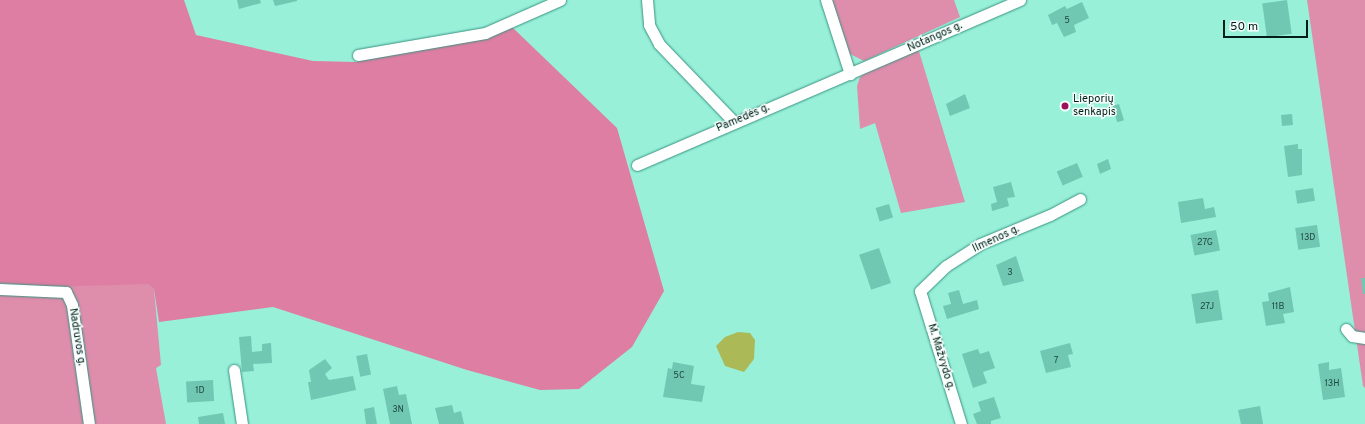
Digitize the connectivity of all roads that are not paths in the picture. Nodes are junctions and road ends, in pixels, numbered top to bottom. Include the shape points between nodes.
1 (560, 0) edge
2 (647, 0) edge
3 (826, 0) edge
4 (1020, 0) edge
5 (358, 55) dead end
6 (850, 74) junction
7 (734, 122) junction
8 (636, 165) dead end
9 (1080, 199) dead end
10 (0, 289) edge
11 (920, 291) joint
12 (1346, 329) dead end
13 (1365, 338) edge
14 (234, 370) dead end
15 (89, 424) edge
16 (242, 424) edge
17 (961, 424) edge

1 - 5 street via 485,33
2 - 7 street via 649,24 659,44
3 - 6 street
4 - 6 street, Notangos g.
6 - 7 street, Pamedės g.
7 - 8 street, Pamedės g.
9 - 11 street, Ilmenos g. via 1050,216 980,244 946,266
10 - 15 street, Nadruvos g. via 66,292 72,305
11 - 17 street, M. Mažvydo g.
12 - 13 street via 1352,336
14 - 16 street

